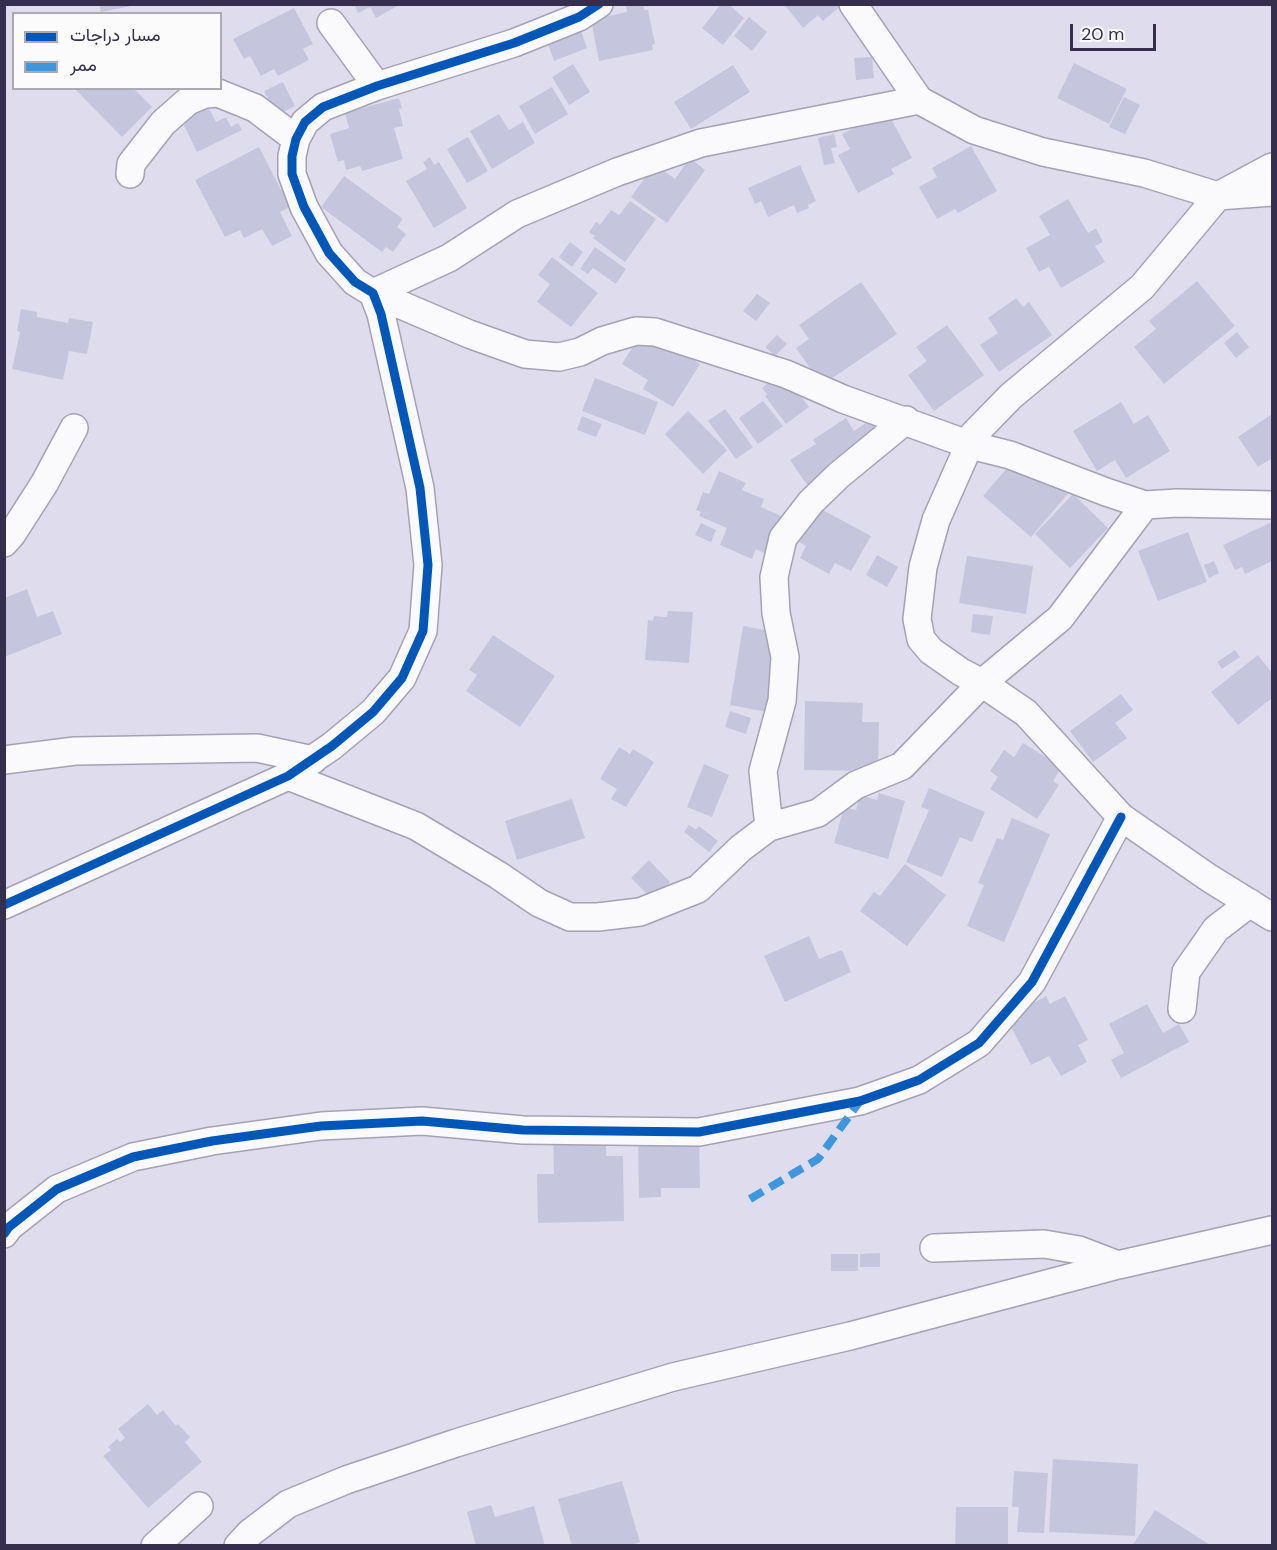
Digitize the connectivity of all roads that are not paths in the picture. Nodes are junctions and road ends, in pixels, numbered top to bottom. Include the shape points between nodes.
1 (599, 4) edge
2 (853, 4) edge
3 (331, 24) dead end
4 (377, 86) junction
5 (919, 100) junction
6 (296, 140) junction
7 (1272, 167) edge
8 (130, 174) dead end
9 (1272, 192) edge
10 (1218, 196) junction
11 (373, 293) junction
12 (906, 420) junction
13 (74, 428) dead end
14 (970, 445) junction
15 (1145, 505) junction
16 (1272, 505) edge
17 (4, 543) edge
18 (982, 683) junction
19 (4, 760) edge
20 (313, 760) junction
21 (288, 776) junction
22 (1120, 817) junction
23 (769, 828) junction
24 (1250, 903) junction
25 (4, 905) edge
26 (1272, 917) edge
27 (1182, 1009) dead end
28 (1272, 1230) edge
29 (4, 1234) edge
30 (934, 1248) dead end
31 (1118, 1265) junction
32 (199, 1506) dead end
33 (155, 1545) edge
34 (238, 1545) edge

1 - 4 street via 579,17 514,43
2 - 5 street
3 - 4 street
4 - 6 street via 323,107 304,122
5 - 10 street via 974,130 1043,152 1144,173
5 - 11 street via 701,143 617,172 517,214 449,258
6 - 8 street via 255,108 218,93 205,94 189,101 163,123 131,164
6 - 11 street via 292,174 304,207 328,253 355,282
7 - 10 street
9 - 10 street
10 - 14 street via 1142,287 1011,396 974,434
11 - 12 street via 525,354 560,357 636,331 655,332 786,374
11 - 20 street via 420,488 429,565 423,631 402,678 373,712
12 - 14 street
12 - 23 street via 839,475 783,538 774,577 785,657 782,701 763,771
13 - 17 street via 44,484
14 - 15 street via 1010,455
14 - 18 street via 936,520 923,567 917,619 921,639 931,651
15 - 16 street
15 - 18 street via 1060,618
18 - 22 street via 1026,712
18 - 23 street via 902,766 856,785 818,813
19 - 20 street via 75,751 257,748
20 - 21 street
21 - 23 street via 416,826 539,903 570,916 640,912 698,889 741,848
21 - 25 street
22 - 24 street
22 - 29 street via 1032,982 979,1043 920,1080 860,1101 699,1132 523,1130 422,1121 321,1126 212,1141 133,1157 57,1190
24 - 26 street
24 - 27 street via 1216,929 1186,972
28 - 31 street
30 - 31 street via 1044,1244 1079,1250
31 - 34 street via 850,1336 673,1377 456,1443 288,1504
32 - 33 street

